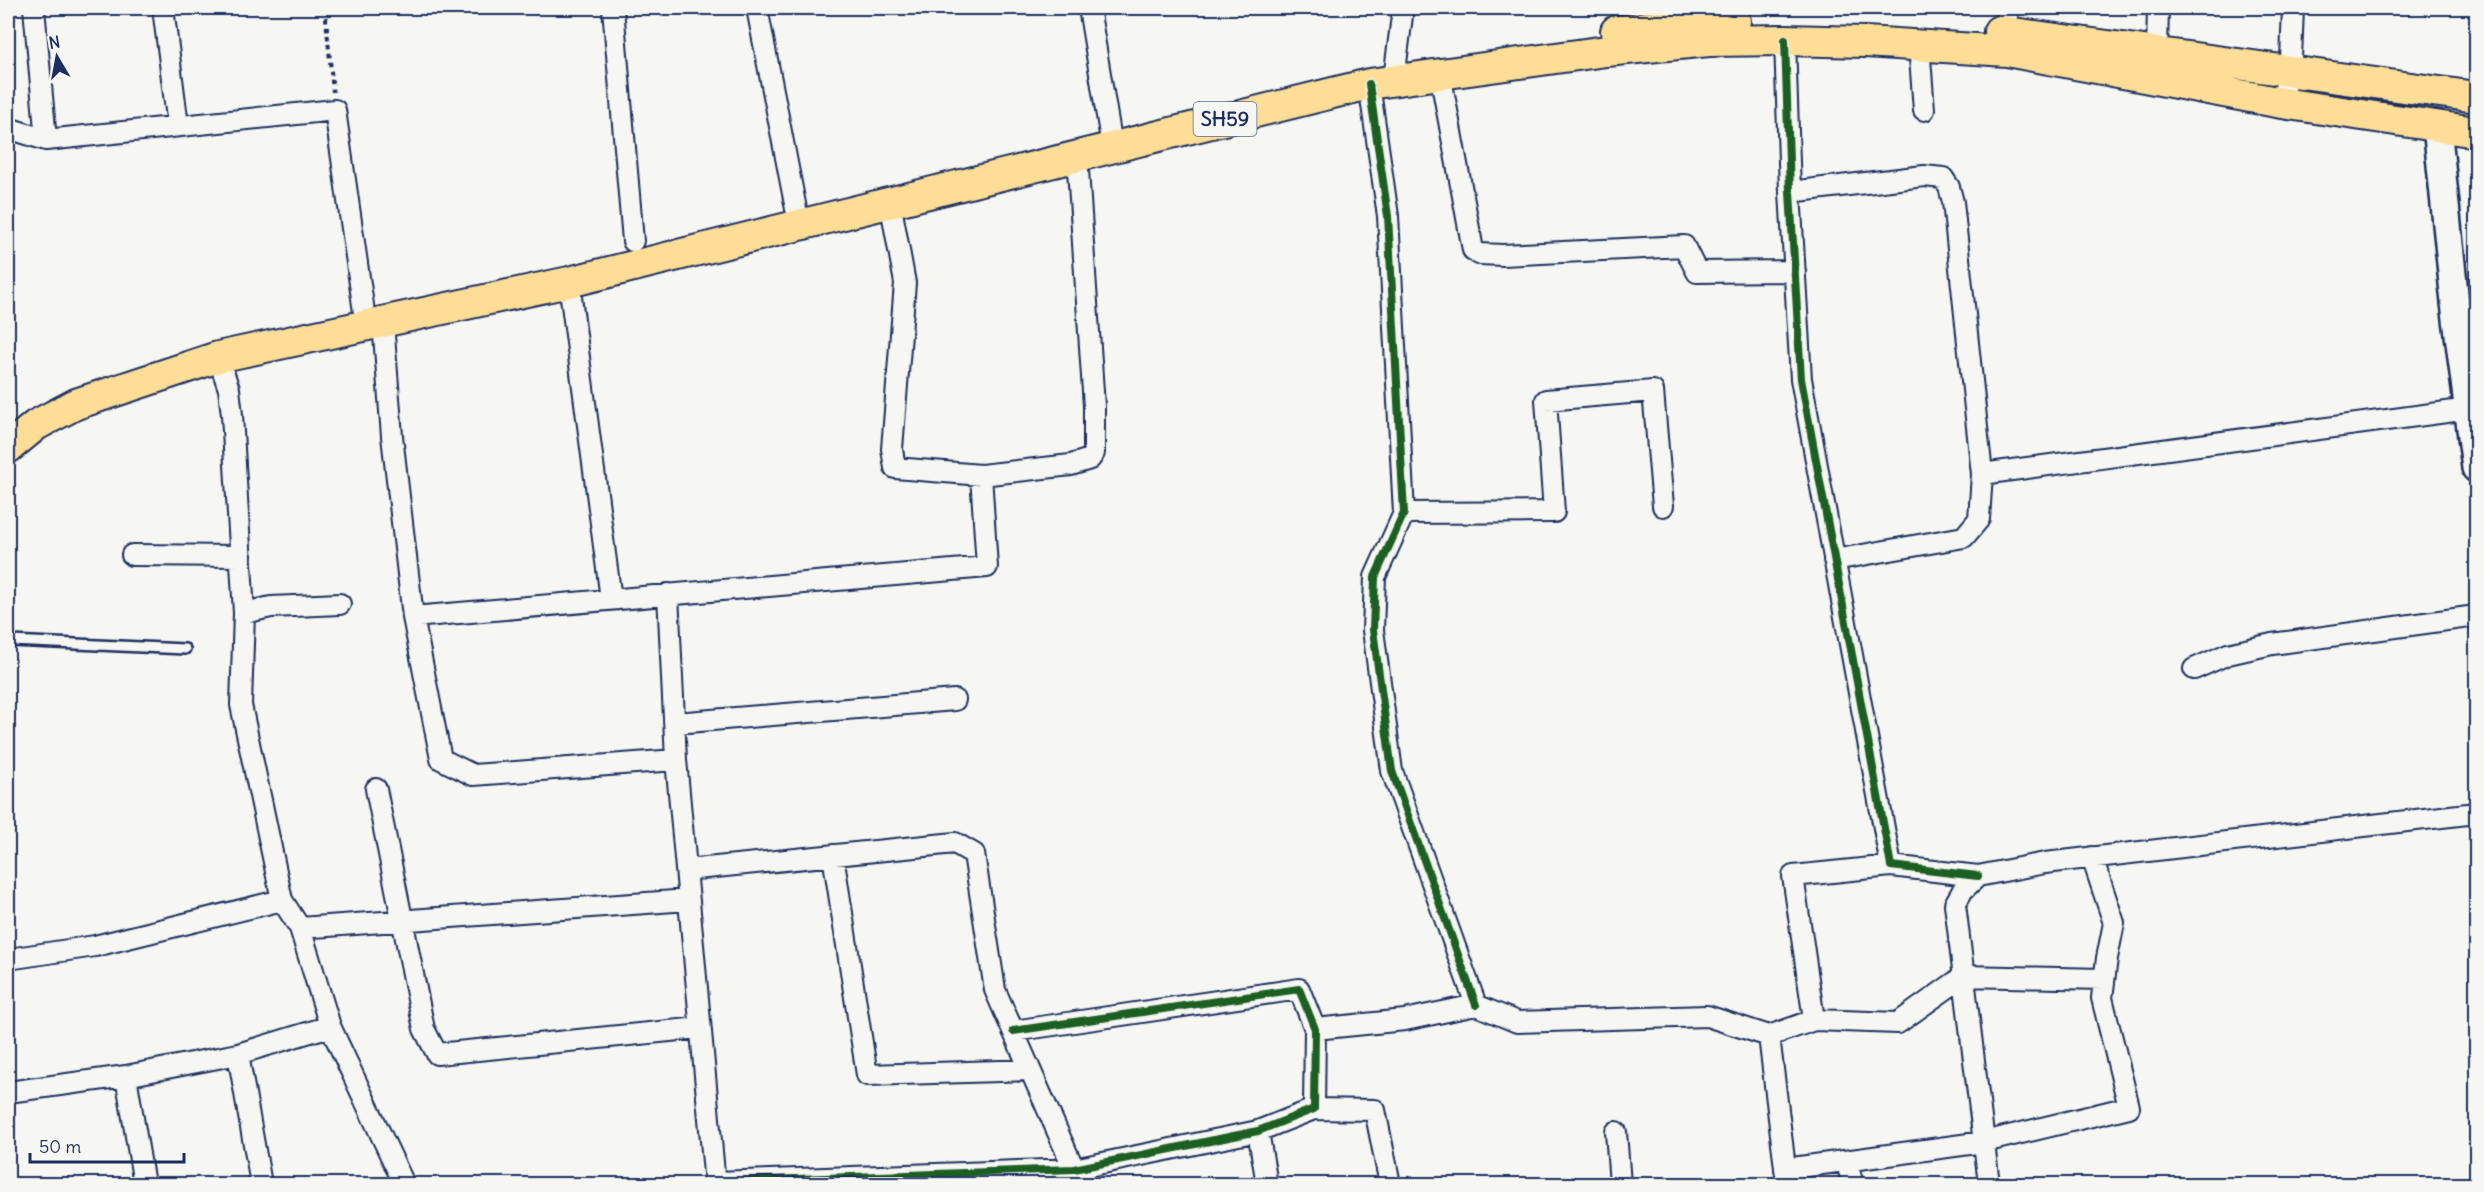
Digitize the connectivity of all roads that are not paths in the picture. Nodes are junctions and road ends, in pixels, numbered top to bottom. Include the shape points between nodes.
1 (34, 8) edge
2 (163, 8) edge
3 (613, 8) edge
4 (757, 8) edge
5 (1089, 8) edge
6 (1403, 8) edge
7 (2158, 8) edge
8 (2293, 8) edge
9 (2008, 30) edge
10 (1785, 40) junction
11 (1919, 45) junction
12 (2157, 51) junction
13 (2289, 64) junction
14 (1440, 73) junction
15 (1387, 75) junction
16 (2476, 97) edge
17 (2282, 102) junction
18 (1924, 110) dead end
19 (178, 126) junction
20 (2437, 126) junction
21 (8, 128) edge
22 (2476, 132) edge
23 (1111, 138) junction
24 (46, 140) junction
25 (1077, 155) junction
26 (1790, 192) junction
27 (890, 201) junction
28 (796, 209) junction
29 (633, 241) dead end
30 (1795, 271) junction
31 (569, 282) junction
32 (373, 318) junction
33 (218, 357) junction
34 (2469, 409) junction
35 (8, 422) edge
36 (8, 448) edge
37 (2476, 468) edge
38 (1982, 474) junction
39 (981, 475) junction
40 (1663, 506) dead end
41 (1404, 513) junction
42 (132, 555) dead end
43 (241, 556) junction
44 (1834, 560) junction
45 (668, 594) junction
46 (611, 598) junction
47 (340, 604) dead end
48 (244, 613) junction
49 (2476, 616) edge
50 (413, 617) junction
51 (8, 631) edge
52 (185, 649) dead end
53 (2194, 669) dead end
54 (955, 700) dead end
55 (675, 723) junction
56 (676, 760) junction
57 (376, 789) dead end
58 (2476, 813) edge
59 (833, 855) junction
60 (2092, 857) junction
61 (1891, 866) junction
62 (686, 870) junction
63 (1978, 876) junction
64 (282, 900) junction
65 (688, 900) junction
66 (403, 922) junction
67 (300, 928) junction
68 (8, 959) edge
69 (1964, 975) junction
70 (2104, 979) junction
71 (1476, 1005) junction
72 (1814, 1020) junction
73 (330, 1026) junction
74 (700, 1028) junction
75 (1315, 1029) junction
76 (1013, 1030) junction
77 (1769, 1036) junction
78 (238, 1054) junction
79 (1030, 1070) junction
80 (126, 1076) junction
81 (8, 1092) edge
82 (1314, 1109) junction
83 (1258, 1131) junction
84 (1616, 1132) dead end
85 (1984, 1142) junction
86 (1846, 1161) junction
87 (1074, 1177) edge
88 (1786, 1177) edge
89 (715, 1183) edge
90 (144, 1185) edge
91 (261, 1185) edge
92 (404, 1185) edge
93 (1267, 1185) edge
94 (1389, 1185) edge
95 (1620, 1185) edge
96 (1853, 1185) edge
97 (1989, 1185) edge

1 - 24 street
2 - 19 street
3 - 29 street
4 - 28 street
5 - 23 street
6 - 15 street
7 - 12 street
8 - 13 street
9 - 11 main road, SH59
9 - 12 main road
9 - 15 main road via 1776,21 1679,22
9 - 17 main road, SH59
10 - 11 main road, SH59
10 - 14 main road, SH59 via 1606,51
10 - 26 street
11 - 18 street
12 - 13 main road
13 - 16 main road
13 - 17 street
14 - 15 main road, SH59
14 - 30 street via 1466,222 1473,250 1479,254 1684,246 1697,273
15 - 23 main road, SH59
15 - 41 street via 1388,216
17 - 20 main road, SH59
19 - 24 street
19 - 32 street via 335,110
20 - 22 main road, SH59
20 - 34 street
21 - 24 street
23 - 25 main road, SH59
23 - 28 main road
25 - 27 main road, SH59
25 - 39 street via 1094,453 1090,459 1071,465
26 - 30 street
26 - 38 street via 1924,176 1943,178 1953,202
27 - 31 main road, SH59
27 - 39 street via 905,283 892,449 895,468
28 - 32 main road
30 - 44 street via 1801,379
31 - 32 main road, SH59
31 - 46 street
32 - 33 main road, SH59
32 - 35 main road via 213,343 63,391
32 - 50 street via 392,436
33 - 36 main road, SH59 via 76,404 36,425
33 - 43 street via 231,398
34 - 37 street
34 - 38 street
38 - 44 street via 1979,519 1964,537
39 - 45 street via 987,567
40 - 41 street via 1653,391 1546,400 1554,512
41 - 71 street via 1375,577 1373,630 1392,771
42 - 43 street
43 - 48 street
44 - 61 street
45 - 46 street
45 - 55 street
46 - 50 street
47 - 48 street via 271,607
48 - 64 street via 241,705
49 - 53 street via 2272,644 2228,654
50 - 56 street via 441,759 473,775
51 - 52 lane via 11,641
54 - 55 street
55 - 56 street
56 - 62 street
57 - 66 street
58 - 60 street
59 - 62 street
59 - 76 street via 955,843 974,854 995,990
59 - 79 street via 867,1075
60 - 63 street
60 - 70 street via 2114,923
61 - 63 street
61 - 72 street via 1793,876
62 - 65 street
63 - 69 street via 1955,904
64 - 67 street
64 - 68 street via 95,946
65 - 66 street
65 - 74 street
66 - 67 street
66 - 74 street via 424,1029 437,1054
67 - 73 street
69 - 70 street
69 - 72 street via 1898,1023
69 - 85 street
70 - 85 street via 2102,998 2129,1107
71 - 75 street via 1405,1020
71 - 77 street via 1517,1022 1707,1016
72 - 77 street
73 - 78 street
73 - 92 street
74 - 89 street
75 - 76 street via 1299,989
75 - 82 street
76 - 79 street
77 - 88 street
78 - 80 street
78 - 91 street
79 - 87 street
80 - 81 street
80 - 90 street
82 - 83 street
82 - 94 street via 1375,1110
83 - 87 street
83 - 93 street
84 - 95 street
85 - 86 street
85 - 97 street
86 - 88 street
86 - 96 street
87 - 89 street

